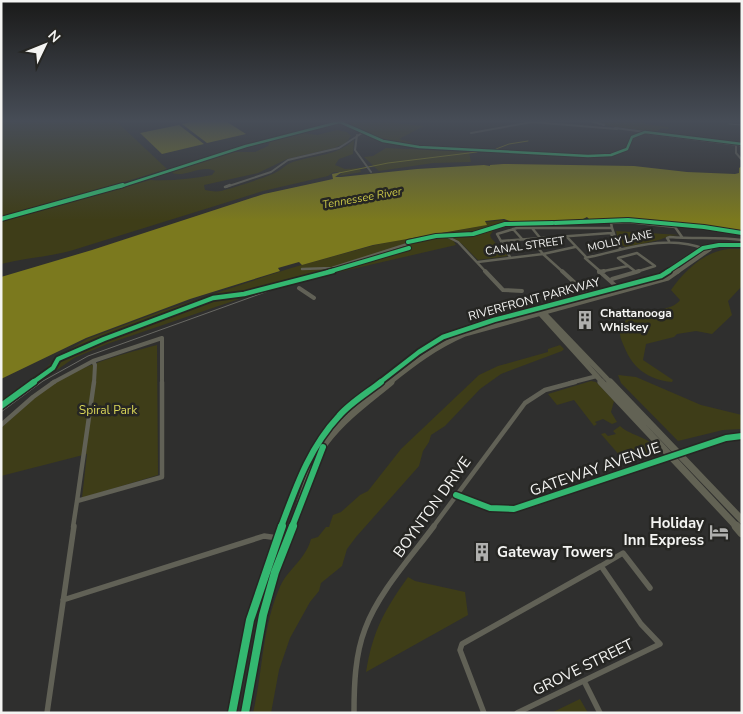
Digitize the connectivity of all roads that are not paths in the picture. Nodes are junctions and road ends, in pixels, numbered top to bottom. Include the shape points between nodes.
1 (223, 153) edge
2 (321, 153) edge
3 (357, 153) edge
4 (550, 153) edge
5 (614, 153) edge
6 (371, 172) dead end
7 (225, 187) dead end
8 (1, 219) edge
9 (532, 228) junction
10 (611, 228) junction
11 (513, 229) junction
12 (551, 229) junction
13 (611, 234) junction
14 (682, 236) junction
15 (567, 237) junction
16 (558, 238) junction
17 (522, 239) junction
18 (531, 239) junction
19 (541, 239) junction
20 (742, 240) edge
21 (501, 241) junction
22 (669, 241) junction
23 (742, 246) edge
24 (575, 247) junction
25 (623, 249) junction
26 (705, 249) junction
27 (543, 254) junction
28 (510, 257) junction
29 (586, 257) junction
30 (478, 262) junction
31 (628, 266) junction
32 (302, 269) dead end
33 (599, 272) junction
34 (637, 272) junction
35 (612, 279) dead end
36 (299, 288) dead end
37 (619, 289) junction
38 (522, 291) dead end
39 (590, 297) junction
40 (314, 298) dead end
41 (539, 310) junction
42 (452, 336) junction
43 (93, 361) junction
44 (604, 375) junction
45 (596, 376) junction
46 (1, 425) edge
47 (742, 436) edge
48 (680, 454) junction
49 (670, 457) junction
50 (456, 495) junction
51 (77, 501) junction
52 (742, 520) edge
53 (742, 534) edge
54 (277, 538) junction
55 (287, 540) junction
56 (601, 566) junction
57 (650, 588) dead end
58 (63, 600) junction
59 (584, 681) junction
60 (47, 713) edge
61 (232, 713) edge
62 (245, 713) edge
63 (354, 713) edge
64 (484, 713) edge
65 (517, 713) edge
66 (600, 713) edge

1 - 8 street
2 - 7 street via 288,160 271,172
3 - 6 street
4 - 5 main road via 598,156
9 - 11 street
9 - 12 street
9 - 19 street
10 - 12 street
10 - 13 street
10 - 14 street via 614,222 656,224 676,228
10 - 25 street
11 - 17 street
11 - 21 street via 497,234
12 - 16 street
13 - 15 street, CANAL STREET
13 - 25 street via 614,243
14 - 20 street
14 - 22 street via 668,237
15 - 16 street, CANAL STREET
15 - 24 street, CANAL STREET
16 - 19 street, CANAL STREET
17 - 18 street, CANAL STREET
17 - 21 street, CANAL STREET
18 - 19 street, CANAL STREET
18 - 27 street
21 - 28 street
22 - 25 street, MOLLY LANE
22 - 26 street, MOLLY LANE
23 - 26 main road via 719,245
24 - 27 street, CANAL STREET
24 - 29 street, CANAL STREET
25 - 29 street, MOLLY LANE
26 - 37 main road, RIVERFRONT PARKWAY via 681,271 668,278
27 - 28 street, CANAL STREET
27 - 39 street
28 - 30 street, CANAL STREET
29 - 33 street, MOLLY LANE via 586,261
30 - 32 street via 458,242 446,236 423,239 340,266
30 - 38 street via 503,290
31 - 33 street
31 - 34 street
31 - 34 street via 618,258 637,253 655,266
33 - 37 street, MOLLY LANE
34 - 35 street
36 - 40 street
37 - 39 main road, RIVERFRONT PARKWAY
39 - 41 main road, RIVERFRONT PARKWAY
41 - 42 main road, RIVERFRONT PARKWAY
41 - 44 main road
41 - 45 main road
42 - 54 main road, RIVERFRONT PARKWAY via 419,352 354,402 329,426 303,468
42 - 55 main road, RIVERFRONT PARKWAY via 362,405 335,431 317,459
43 - 46 street via 40,390
43 - 51 street via 95,376
43 - 51 street via 162,338 162,477
44 - 45 street, BOYNTON DRIVE
44 - 48 main road
45 - 49 main road
45 - 50 street, BOYNTON DRIVE via 545,390 524,403
47 - 48 street, GATEWAY AVENUE
48 - 49 street, GATEWAY AVENUE
48 - 52 main road
49 - 50 street, GATEWAY AVENUE via 514,508 490,508
49 - 53 main road
50 - 63 street, BOYNTON DRIVE via 371,617 362,642 354,688
51 - 58 street
54 - 55 street
54 - 58 street via 264,536
54 - 61 main road, RIVERFRONT PARKWAY via 250,620
55 - 62 main road, RIVERFRONT PARKWAY via 263,616
56 - 57 street via 623,553
56 - 59 street, GROVE STREET via 641,624 660,644
56 - 64 street via 462,644 460,650
58 - 60 street
59 - 65 street, GROVE STREET
59 - 66 street

